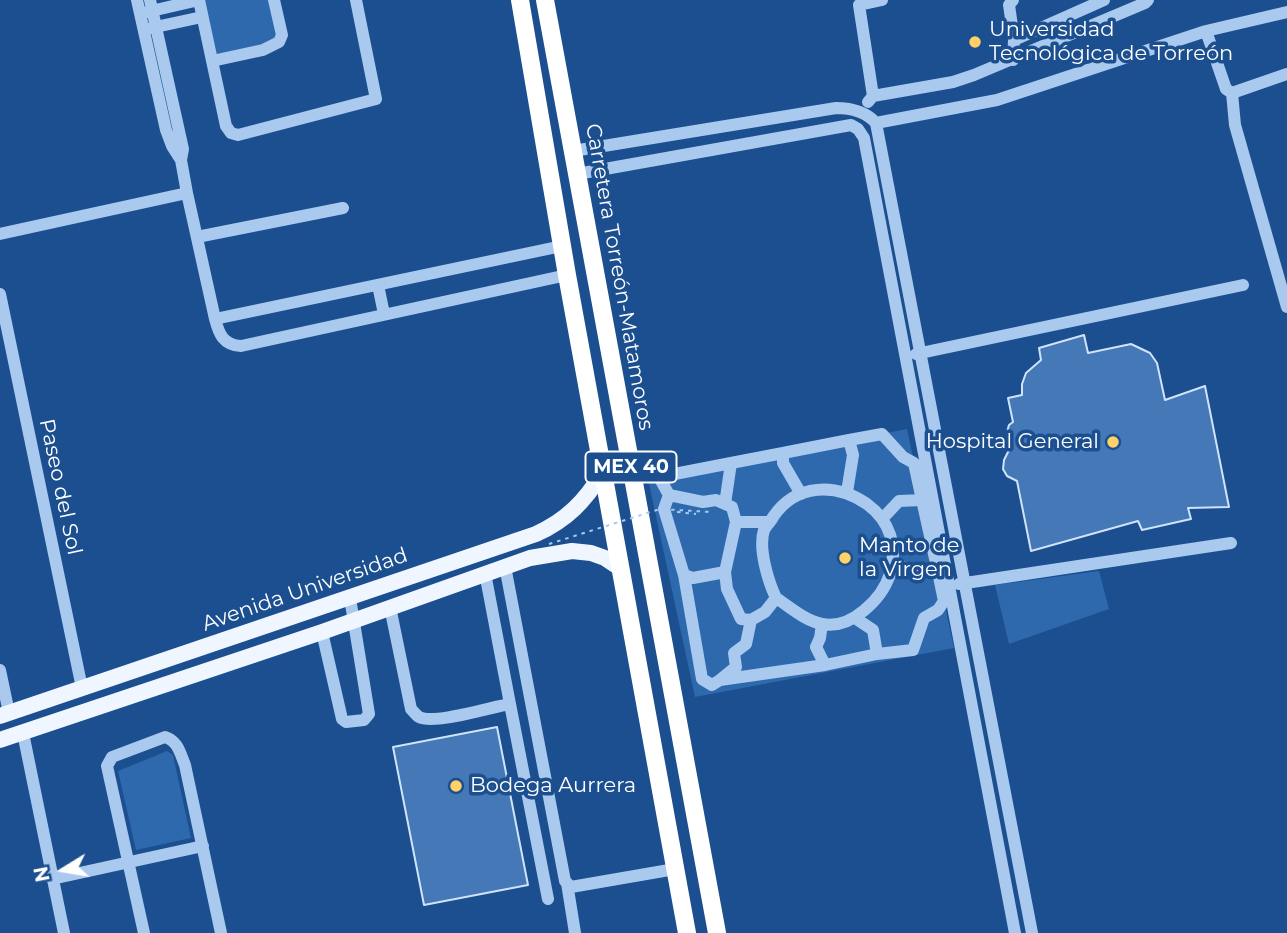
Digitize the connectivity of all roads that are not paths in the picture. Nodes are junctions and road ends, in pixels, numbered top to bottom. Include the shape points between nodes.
1 (199, 0) edge
2 (274, 0) edge
3 (356, 0) edge
4 (520, 0) edge
5 (545, 0) edge
6 (882, 0) edge
7 (1013, 0) edge
8 (1104, 0) edge
9 (1147, 0) edge
10 (859, 2) edge
11 (145, 6) edge
12 (1287, 12) edge
13 (202, 17) junction
14 (150, 29) junction
15 (1206, 31) junction
16 (1014, 40) junction
17 (1013, 60) junction
18 (212, 61) junction
19 (1287, 74) edge
20 (1232, 93) junction
21 (873, 96) junction
22 (861, 112) junction
23 (876, 123) junction
24 (850, 124) junction
25 (573, 151) junction
26 (577, 174) junction
27 (187, 193) junction
28 (343, 208) dead end
29 (0, 234) edge
30 (197, 237) junction
31 (562, 246) junction
32 (567, 275) junction
33 (378, 285) junction
34 (1243, 285) dead end
35 (0, 294) edge
36 (1287, 307) edge
37 (384, 314) junction
38 (215, 319) junction
39 (921, 354) junction
40 (905, 356) junction
41 (15, 367) junction
42 (0, 370) edge
43 (849, 440) junction
44 (782, 453) junction
45 (731, 463) junction
46 (603, 472) junction
47 (945, 481) junction
48 (930, 484) junction
49 (847, 492) junction
50 (802, 494) junction
51 (669, 495) junction
52 (922, 500) junction
53 (725, 504) junction
54 (883, 517) junction
55 (736, 522) junction
56 (770, 522) junction
57 (1231, 543) dead end
58 (451, 562) junction
59 (893, 564) junction
60 (505, 566) junction
61 (620, 568) junction
62 (725, 572) junction
63 (938, 572) junction
64 (485, 573) junction
65 (684, 575) junction
66 (965, 583) junction
67 (458, 584) junction
68 (948, 586) junction
69 (350, 598) junction
70 (776, 598) junction
71 (390, 607) junction
72 (855, 618) junction
73 (355, 620) junction
74 (751, 620) junction
75 (822, 624) junction
76 (322, 632) junction
77 (877, 654) junction
78 (825, 666) junction
79 (0, 670) edge
80 (720, 680) junction
81 (82, 688) junction
82 (510, 704) junction
83 (4, 715) edge
84 (23, 733) junction
85 (0, 740) edge
86 (1012, 828) junction
87 (996, 831) junction
88 (203, 846) junction
89 (129, 862) junction
90 (675, 869) junction
91 (52, 879) junction
92 (567, 883) junction
93 (548, 899) dead end
94 (64, 933) edge
95 (144, 933) edge
96 (221, 933) edge
97 (575, 933) edge
98 (687, 933) edge
99 (717, 933) edge
100 (1015, 933) edge
101 (1032, 933) edge

1 - 11 street
1 - 13 street
2 - 18 street via 282,35 279,42
3 - 18 street via 377,96 374,100 233,135 226,126
4 - 31 highway, MEX 40
5 - 25 highway, Carretera Torreón-Matamoros / MEX 40
6 - 10 street
7 - 16 street via 1009,5
8 - 16 street
9 - 17 street
10 - 21 street
11 - 14 street
12 - 15 street
13 - 14 street
13 - 18 street
14 - 27 street via 183,149
15 - 20 street via 1226,89
15 - 23 street via 997,100
16 - 17 street
17 - 21 street via 953,82
19 - 20 street
20 - 36 street via 1235,125
21 - 22 street
22 - 23 street
22 - 24 street
22 - 25 street via 836,108
23 - 39 street
24 - 26 street
24 - 40 street via 866,143
25 - 26 highway, Carretera Torreón-Matamoros / MEX 40
26 - 99 highway, Carretera Torreón-Matamoros / MEX 40
27 - 29 street
27 - 30 street
28 - 30 street
30 - 38 street
31 - 32 highway, MEX 40
31 - 33 street
32 - 37 street
32 - 46 highway, MEX 40
33 - 37 street
33 - 38 street
34 - 39 street
35 - 41 street, Paseo del Sol
37 - 38 street via 241,346 222,338
39 - 40 street
39 - 47 street
40 - 48 street
41 - 42 street
41 - 81 street, Paseo del Sol
43 - 44 street
43 - 49 street via 853,454
43 - 52 street via 882,434 914,463
44 - 45 street
44 - 50 street
45 - 51 street via 659,477
45 - 53 street
46 - 58 main road, Avenida Universidad via 590,493 562,520 536,534
46 - 61 highway, MEX 40
47 - 48 street
47 - 66 street
48 - 68 street
49 - 50 street via 823,489
49 - 54 street
50 - 56 street via 783,503
51 - 53 street
51 - 65 street via 664,509
52 - 54 street via 899,501
52 - 63 street
53 - 55 street via 732,507
54 - 59 street via 893,542
55 - 56 street
55 - 62 street
56 - 70 street via 764,530 764,556
57 - 66 street
58 - 67 main road
58 - 69 main road, Avenida Universidad
59 - 63 street
59 - 72 street via 874,603
60 - 61 main road, Avenida Universidad via 572,551 591,553
60 - 64 main road, Avenida Universidad
60 - 92 street
61 - 90 highway, MEX 40
62 - 65 street via 693,578
62 - 74 street via 727,589 741,619
63 - 77 street via 944,601 924,618 913,650
64 - 67 main road, Avenida Universidad
64 - 82 street
65 - 80 street via 702,679 712,685
66 - 68 street
66 - 86 street
67 - 71 main road, Avenida Universidad
68 - 87 street
69 - 73 street
69 - 81 main road, Avenida Universidad
70 - 74 street
70 - 75 street
71 - 73 main road, Avenida Universidad
71 - 82 street via 416,715 429,719
72 - 75 street
72 - 77 street via 873,630
73 - 76 main road, Avenida Universidad
73 - 76 street via 369,714 364,720 342,719
74 - 80 street via 746,644 734,653 736,667
75 - 78 street via 816,647
76 - 84 main road, Avenida Universidad
77 - 78 street
78 - 80 street
79 - 83 street
81 - 83 main road, Avenida Universidad
82 - 93 street
84 - 85 main road, Avenida Universidad
84 - 91 street
86 - 87 street
86 - 101 street
87 - 100 street
88 - 89 street
88 - 89 street via 185,765 178,747 165,737 112,757 107,766
88 - 96 street
89 - 91 street
89 - 95 street
90 - 92 street via 571,887
90 - 98 highway, MEX 40
91 - 94 street
92 - 97 street

